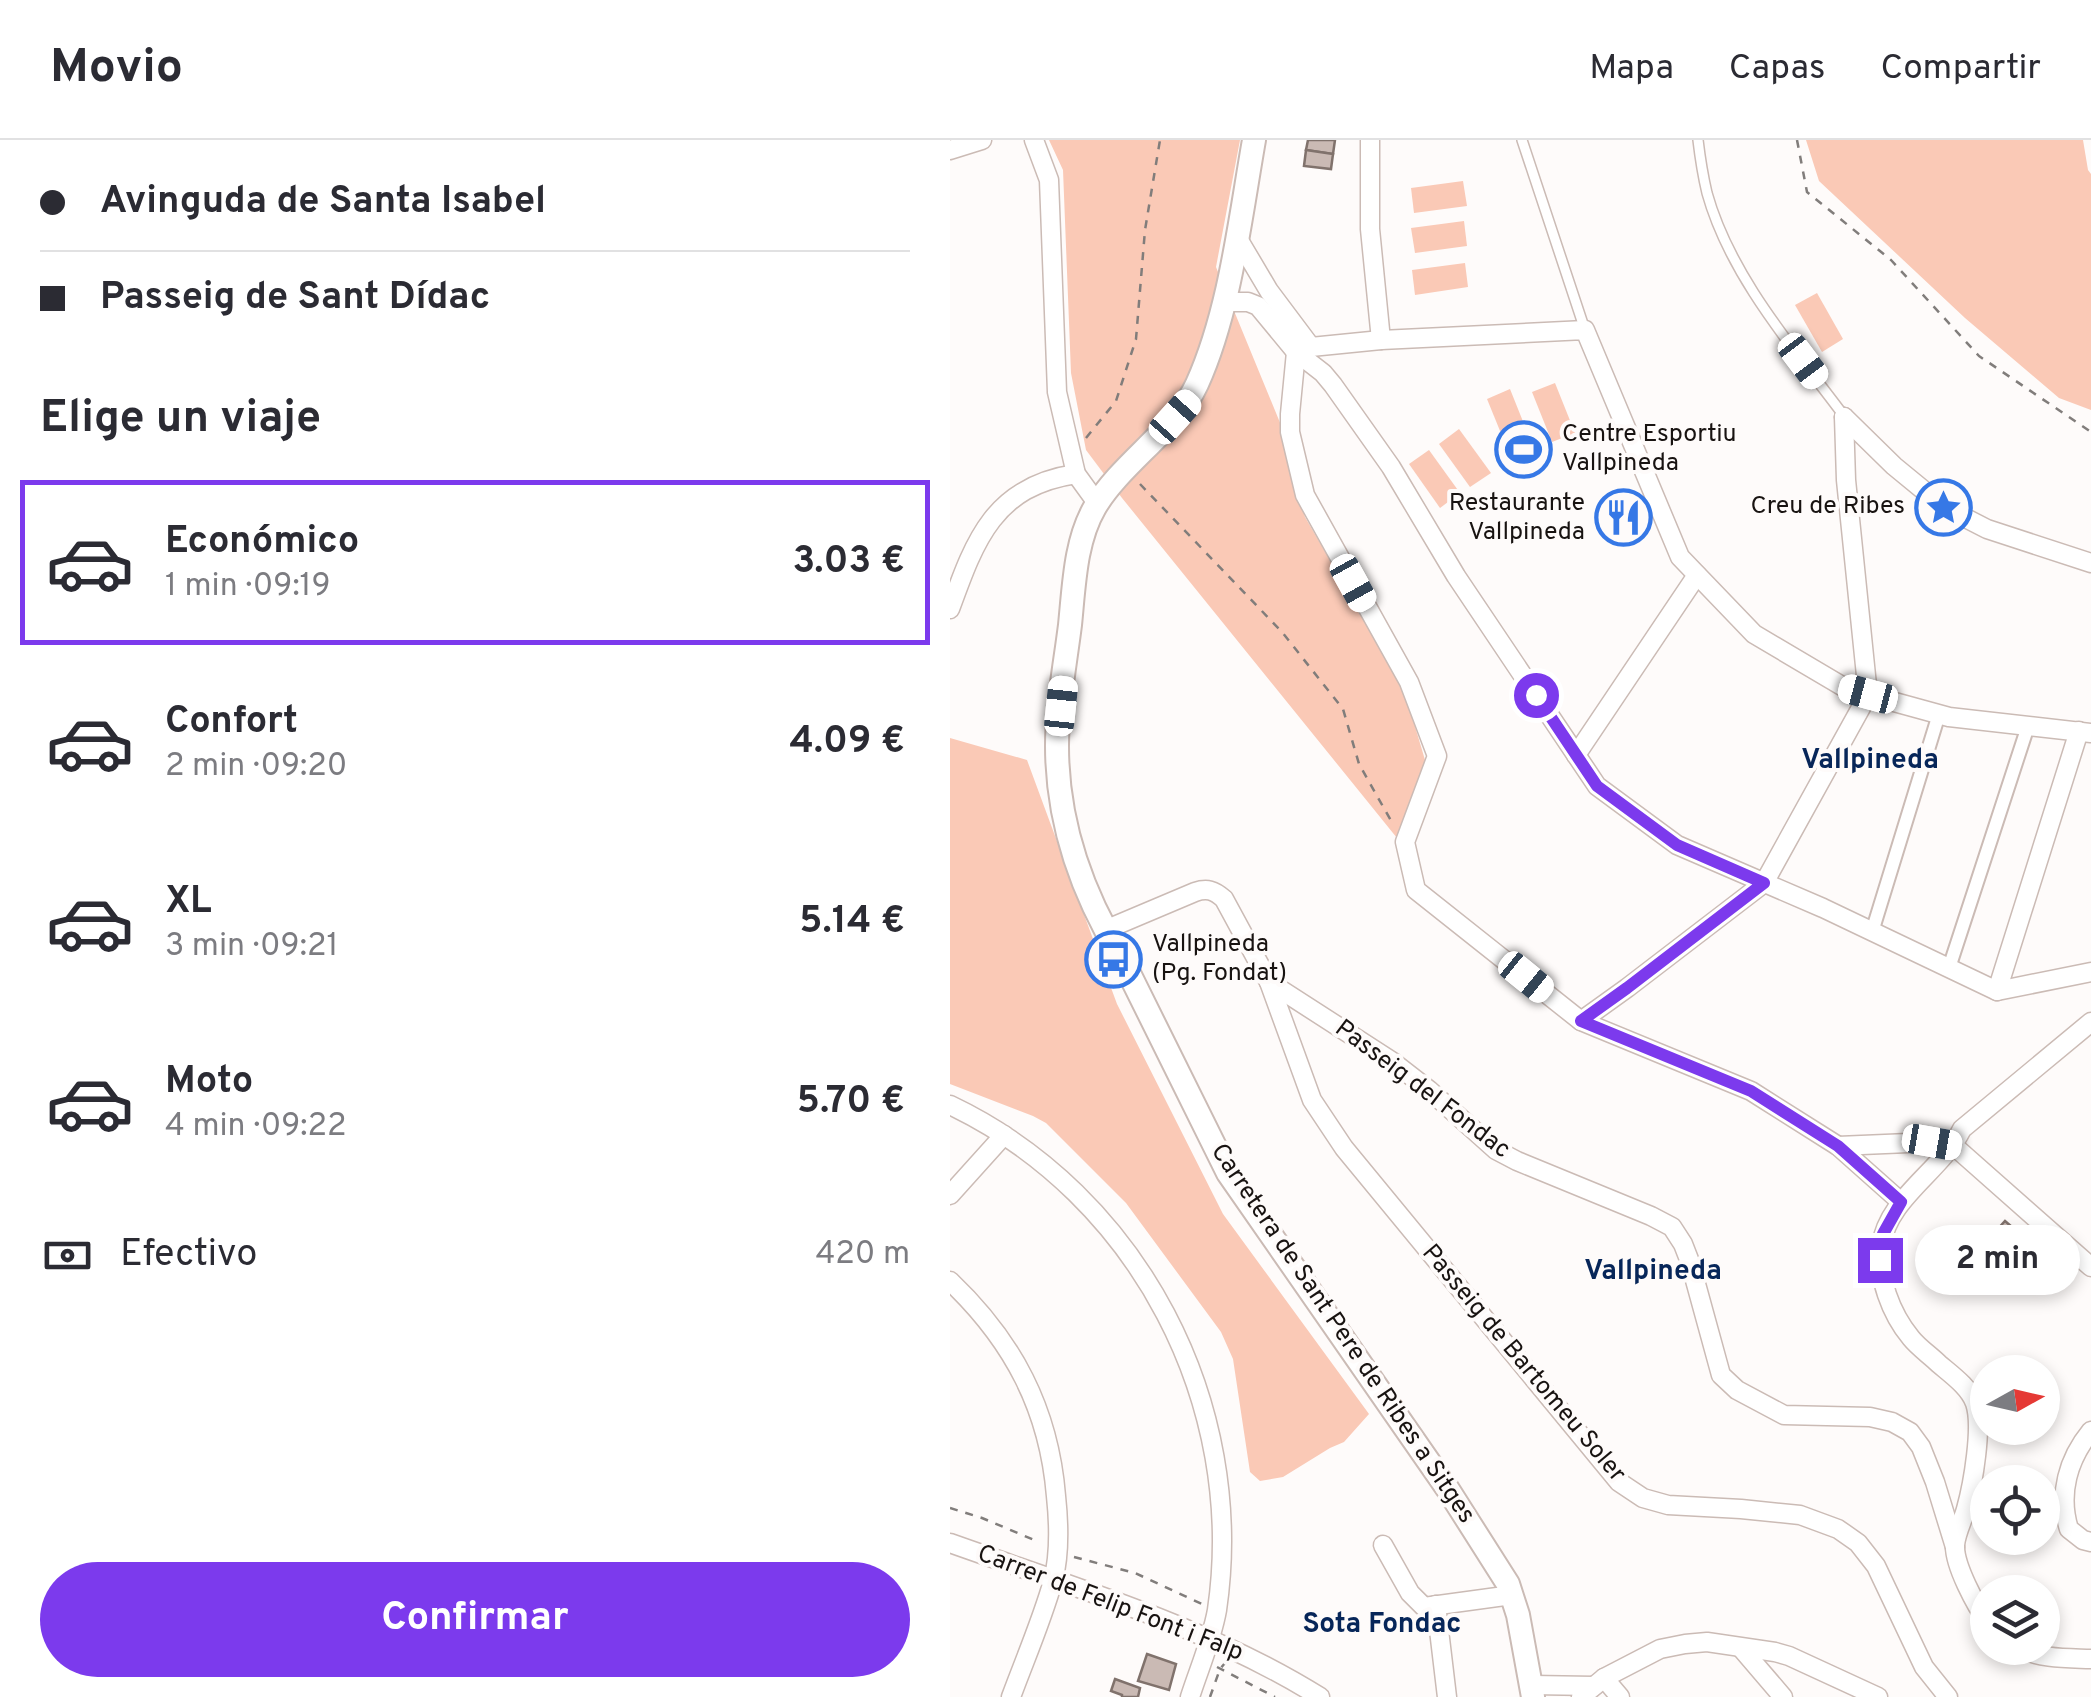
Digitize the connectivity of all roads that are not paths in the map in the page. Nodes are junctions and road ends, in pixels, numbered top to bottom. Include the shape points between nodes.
1 (982, 140) edge
2 (1034, 140) edge
3 (1254, 140) edge
4 (1370, 140) edge
5 (1522, 140) edge
6 (1698, 140) edge
7 (950, 150) edge
8 (1237, 237) junction
9 (1223, 302) junction
10 (1585, 330) junction
11 (1381, 340) junction
12 (1304, 350) junction
13 (1844, 417) junction
14 (1076, 474) junction
15 (1097, 503) junction
16 (2091, 563) edge
17 (1697, 575) junction
18 (950, 609) edge
19 (1868, 694) junction
20 (1939, 714) junction
21 (2028, 726) junction
22 (2085, 732) edge
23 (1576, 755) junction
24 (1764, 883) junction
25 (1105, 930) junction
26 (1872, 932) junction
27 (1949, 968) junction
28 (2091, 972) edge
29 (1268, 982) junction
30 (1997, 990) junction
31 (1581, 1021) junction
32 (2091, 1022) edge
33 (950, 1105) edge
34 (1004, 1135) junction
35 (1838, 1146) junction
36 (1954, 1146) junction
37 (950, 1195) edge
38 (1901, 1202) junction
39 (2091, 1267) edge
40 (950, 1281) edge
41 (2091, 1430) edge
42 (2091, 1542) edge
43 (950, 1543) edge
44 (1383, 1545) dead end
45 (1955, 1546) junction
46 (1053, 1580) junction
47 (1970, 1591) edge
48 (1512, 1595) junction
49 (1436, 1606) junction
50 (1210, 1639) junction
51 (1742, 1648) junction
52 (2060, 1657) edge
53 (2091, 1659) edge
54 (1593, 1687) edge
55 (1533, 1691) edge
56 (1011, 1697) edge
57 (1190, 1697) edge
58 (1320, 1697) edge
59 (1447, 1697) edge
60 (1620, 1697) edge
61 (1783, 1697) edge
62 (1878, 1697) edge
63 (1948, 1697) edge

1 - 7 street
2 - 14 street via 1049,180 1056,392
3 - 8 street, Carretera de Sant Pere de Ribes a Sitges
4 - 11 street
5 - 10 lane
6 - 13 lane via 1708,194 1730,248 1762,305
8 - 9 street, Carretera de Sant Pere de Ribes a Sitges
8 - 12 street
9 - 12 street via 1258,306
9 - 15 street, Carretera de Sant Pere de Ribes a Sitges via 1188,402
10 - 11 street
10 - 17 street via 1680,557
11 - 12 street
12 - 23 street via 1391,467
12 - 31 street via 1290,432 1305,495 1408,682 1437,756 1405,842 1416,890
13 - 16 street via 1944,507 1987,529
13 - 19 street
14 - 15 street
14 - 18 street via 1045,480 1003,505 971,552
15 - 25 street, Carretera de Sant Pere de Ribes a Sitges via 1080,545 1057,743 1069,841
17 - 19 street via 1754,634 1846,689
17 - 23 street
19 - 20 street
19 - 24 street
20 - 21 street
20 - 26 street
21 - 22 street
21 - 27 street
22 - 30 street
23 - 24 street via 1597,786 1677,845
24 - 26 street
24 - 31 street
25 - 29 street, Passeig del Fondac via 1205,889 1216,892
25 - 48 street, Carretera de Sant Pere de Ribes a Sitges via 1228,1173 1448,1488
26 - 27 street
27 - 30 street
28 - 30 street
29 - 45 street, Passeig del Fondac via 1393,1062 1496,1150 1672,1227 1690,1262 1721,1375 1784,1414 1870,1416 1910,1432
29 - 63 street, Passeig de Bartomeu Soler via 1312,1100 1344,1148 1619,1482 1668,1506 1800,1514 1838,1529 1876,1566 1924,1667
31 - 35 street via 1751,1091
32 - 36 street via 1962,1129
33 - 34 street
34 - 37 street
34 - 50 street via 1051,1170 1113,1232 1149,1282 1184,1350 1218,1476 1222,1522
35 - 36 street
35 - 38 street
36 - 38 street
36 - 39 street
38 - 45 street via 1881,1248 1889,1301 1912,1340 1959,1381 1976,1408 1973,1476
40 - 46 street via 1011,1353 1043,1421 1055,1480
41 - 42 street via 2078,1446 2063,1500 2069,1529
43 - 46 street, Carrer de Felip Font i Falp
44 - 49 street via 1420,1605
45 - 47 street, Passeig del Fondac
46 - 50 street, Carrer de Felip Font i Falp
46 - 56 street
48 - 49 street
48 - 55 street, Carretera de Sant Pere de Ribes a Sitges
49 - 59 street
50 - 57 street
50 - 58 street, Carrer de Felip Font i Falp
51 - 54 street via 1707,1642 1660,1649
51 - 61 street
51 - 62 street via 1789,1656
52 - 53 street
54 - 55 street
54 - 60 street

